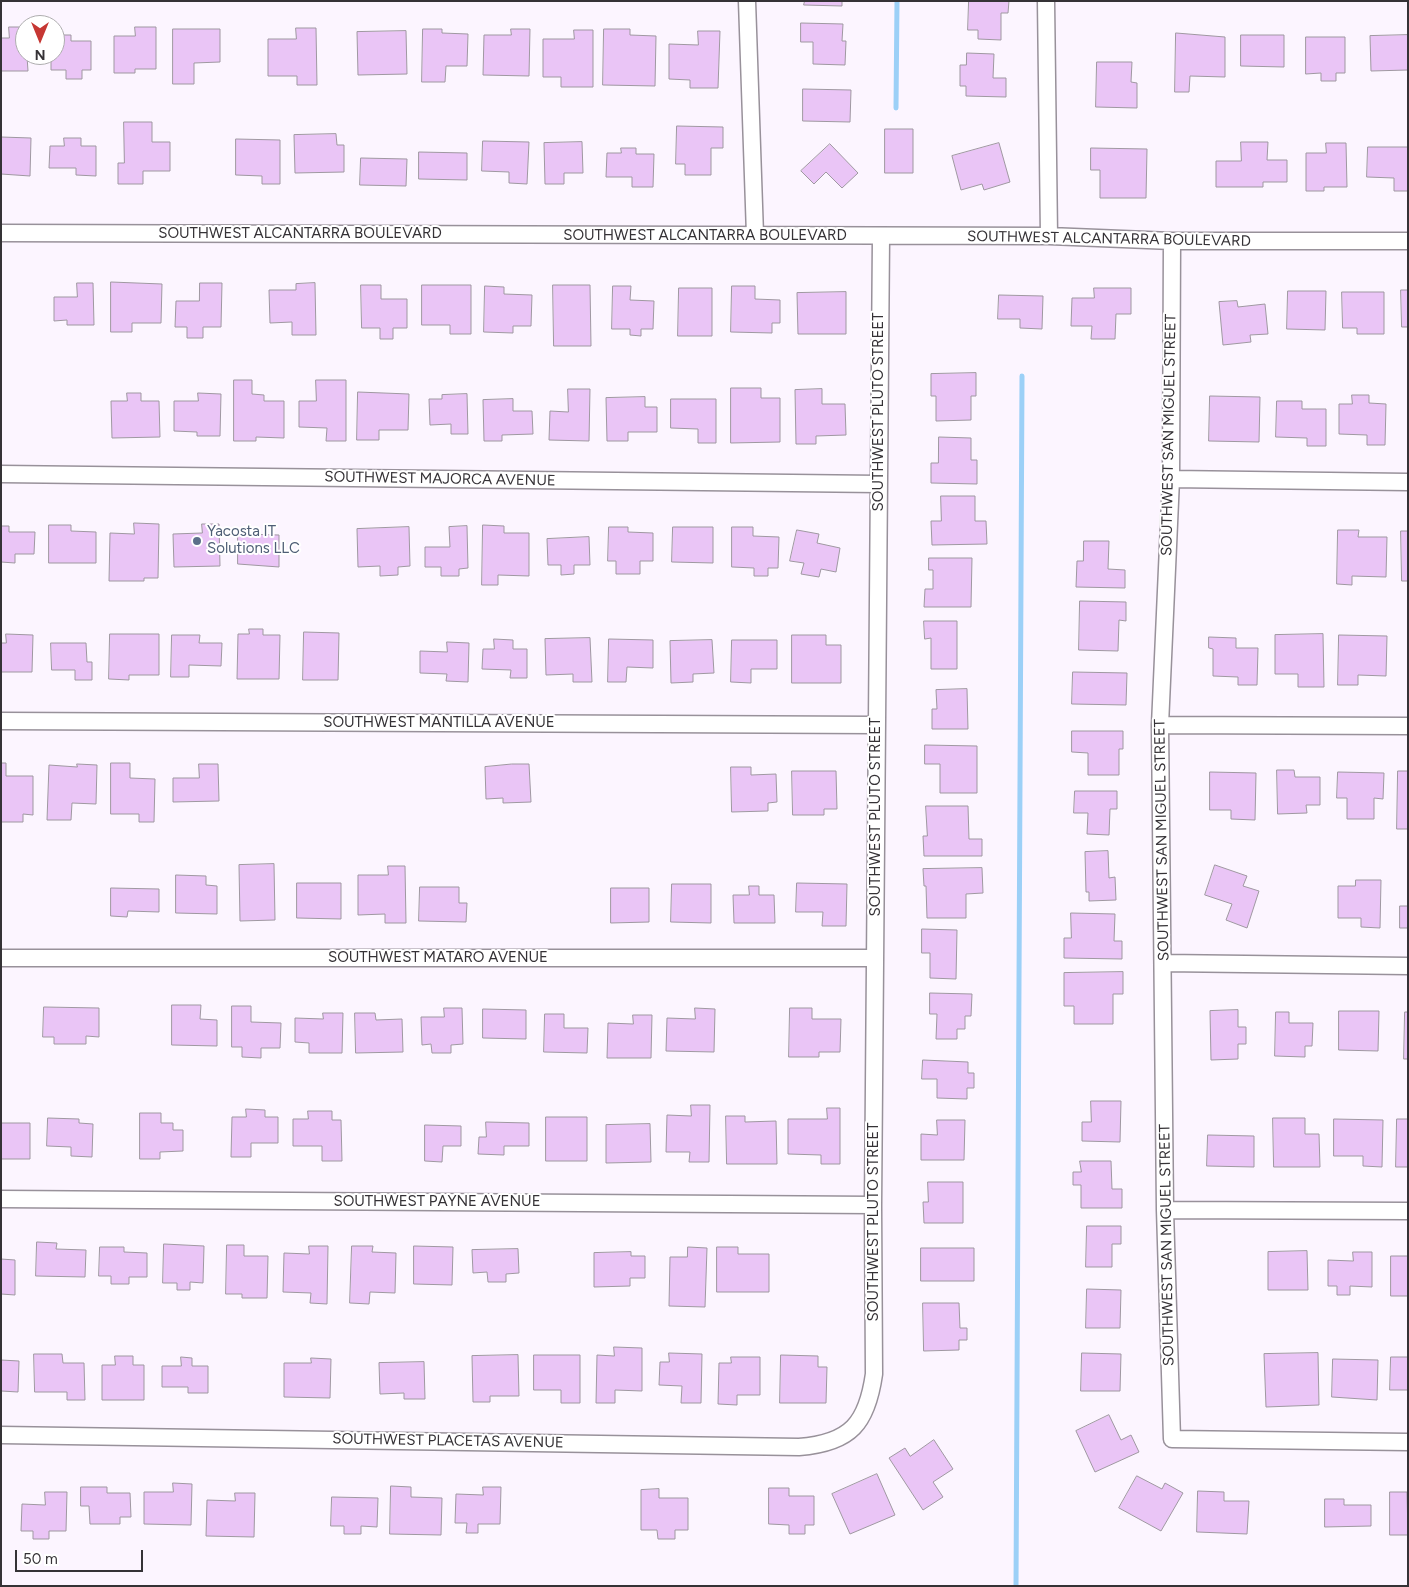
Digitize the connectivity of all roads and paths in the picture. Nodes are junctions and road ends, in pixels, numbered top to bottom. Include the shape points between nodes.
1 (747, 1) edge
2 (1046, 1) edge
3 (1, 233) edge
4 (755, 235) junction
5 (1049, 236) junction
6 (880, 237) junction
7 (1172, 241) junction
8 (1408, 241) edge
9 (1, 474) edge
10 (1171, 480) junction
11 (1408, 482) edge
12 (879, 484) junction
13 (1, 721) edge
14 (876, 725) junction
15 (1160, 725) junction
16 (1408, 726) edge
17 (1, 958) edge
18 (875, 958) junction
19 (1164, 963) junction
20 (1408, 966) edge
21 (1, 1199) edge
22 (873, 1205) junction
23 (1165, 1210) junction
24 (1408, 1211) edge
25 (871, 1396) joint
26 (1, 1434) edge
27 (1408, 1442) edge

1 - 4 street
2 - 5 street
3 - 4 street, SOUTHWEST ALCANTARRA BOULEVARD
4 - 6 street, SOUTHWEST ALCANTARRA BOULEVARD
5 - 6 street, SOUTHWEST ALCANTARRA BOULEVARD
5 - 7 street, SOUTHWEST ALCANTARRA BOULEVARD
6 - 12 street, SOUTHWEST PLUTO STREET
7 - 8 street, SOUTHWEST ALCANTARRA BOULEVARD
7 - 10 street, SOUTHWEST SAN MIGUEL STREET
9 - 12 street, SOUTHWEST MAJORCA AVENUE
10 - 11 street
10 - 15 street, SOUTHWEST SAN MIGUEL STREET
12 - 14 street, SOUTHWEST PLUTO STREET
13 - 14 street, SOUTHWEST MANTILLA AVENUE
14 - 18 street, SOUTHWEST PLUTO STREET
15 - 16 street
15 - 19 street, SOUTHWEST SAN MIGUEL STREET
17 - 18 street, SOUTHWEST MATARO AVENUE
18 - 22 street, SOUTHWEST PLUTO STREET
19 - 20 street
19 - 23 street, SOUTHWEST SAN MIGUEL STREET
21 - 22 street, SOUTHWEST PAYNE AVENUE
22 - 25 street, SOUTHWEST PLUTO STREET via 874,1374
23 - 24 street
23 - 27 street, SOUTHWEST SAN MIGUEL STREET via 1172,1439
25 - 26 street, SOUTHWEST PLACETAS AVENUE via 858,1424 844,1434 831,1442 799,1447

